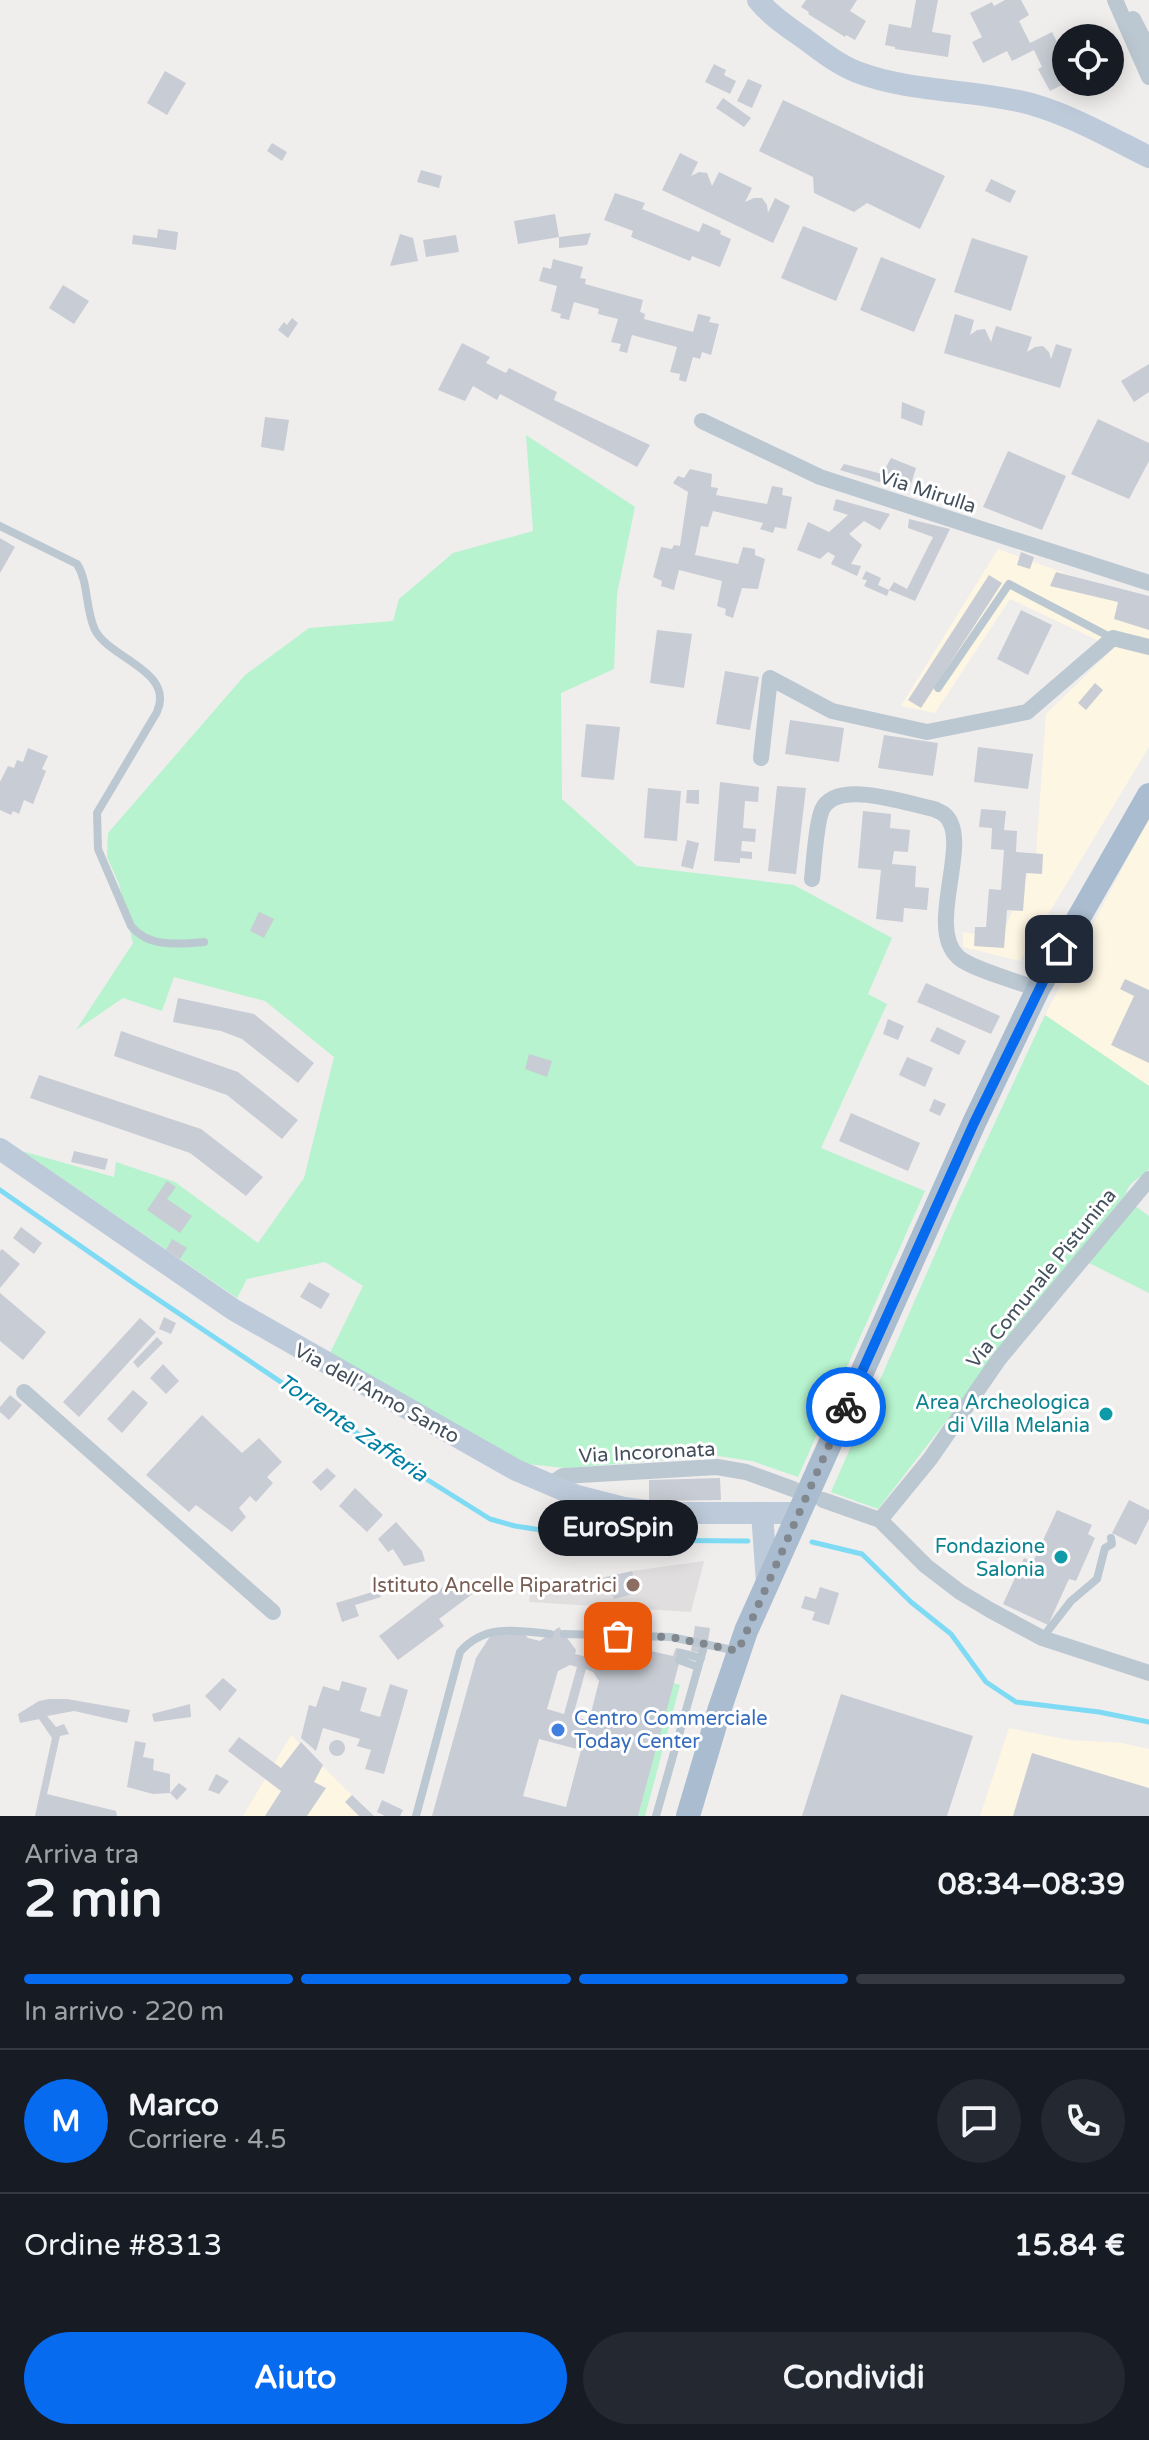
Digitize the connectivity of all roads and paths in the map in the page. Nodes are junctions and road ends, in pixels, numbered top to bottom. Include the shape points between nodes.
1 (758, 0) edge
2 (1118, 3) edge
3 (1149, 50) edge
4 (1149, 77) edge
5 (1149, 157) edge
6 (702, 421) dead end
7 (0, 526) edge
8 (1149, 583) edge
9 (1113, 638) junction
10 (1149, 647) edge
11 (938, 688) dead end
12 (761, 758) dead end
13 (1149, 795) edge
14 (812, 879) dead end
15 (204, 942) dead end
16 (1038, 989) junction
17 (0, 1149) edge
18 (1149, 1179) edge
19 (24, 1392) dead end
20 (549, 1485) junction
21 (793, 1489) dead end
22 (823, 1500) dead end
23 (762, 1513) junction
24 (798, 1513) junction
25 (880, 1520) junction
26 (1111, 1538) dead end
27 (767, 1582) junction
28 (273, 1612) dead end
29 (550, 1634) dead end
30 (564, 1634) dead end
31 (1042, 1638) junction
32 (705, 1643) junction
33 (738, 1651) junction
34 (680, 1657) dead end
35 (700, 1662) junction
36 (1149, 1673) edge
37 (416, 1816) edge
38 (656, 1816) edge
39 (688, 1816) edge

1 - 5 street via 781,22 856,71 887,81 1034,105
2 - 3 street
2 - 4 street
6 - 8 street, Via Mirulla via 820,477
7 - 15 lane via 77,564 97,633 153,678 160,692 157,712 97,813 98,849 138,935 161,943
9 - 10 street
9 - 11 lane via 1009,584
9 - 12 street via 1027,712 927,732 832,711 770,678
13 - 16 main road
14 - 16 street via 821,811 833,797 857,793 934,809 952,826 945,932 951,947 971,964
16 - 24 main road
17 - 20 street, Via dell'Anno Santo via 234,1310
18 - 25 street, Via Comunale Pistunina via 999,1359
19 - 28 street
20 - 21 street, Via Incoronata via 563,1476 717,1467
20 - 23 street, Via dell'Anno Santo via 641,1511
22 - 25 street
23 - 24 street, Via dell'Anno Santo
23 - 27 street
24 - 27 main road
25 - 31 street via 960,1592
26 - 31 lane via 1097,1579 1071,1601
27 - 33 main road
29 - 37 lane via 490,1631 460,1652
30 - 32 lane
31 - 36 street
32 - 33 lane
32 - 35 lane
33 - 39 main road
34 - 35 lane
35 - 38 lane

